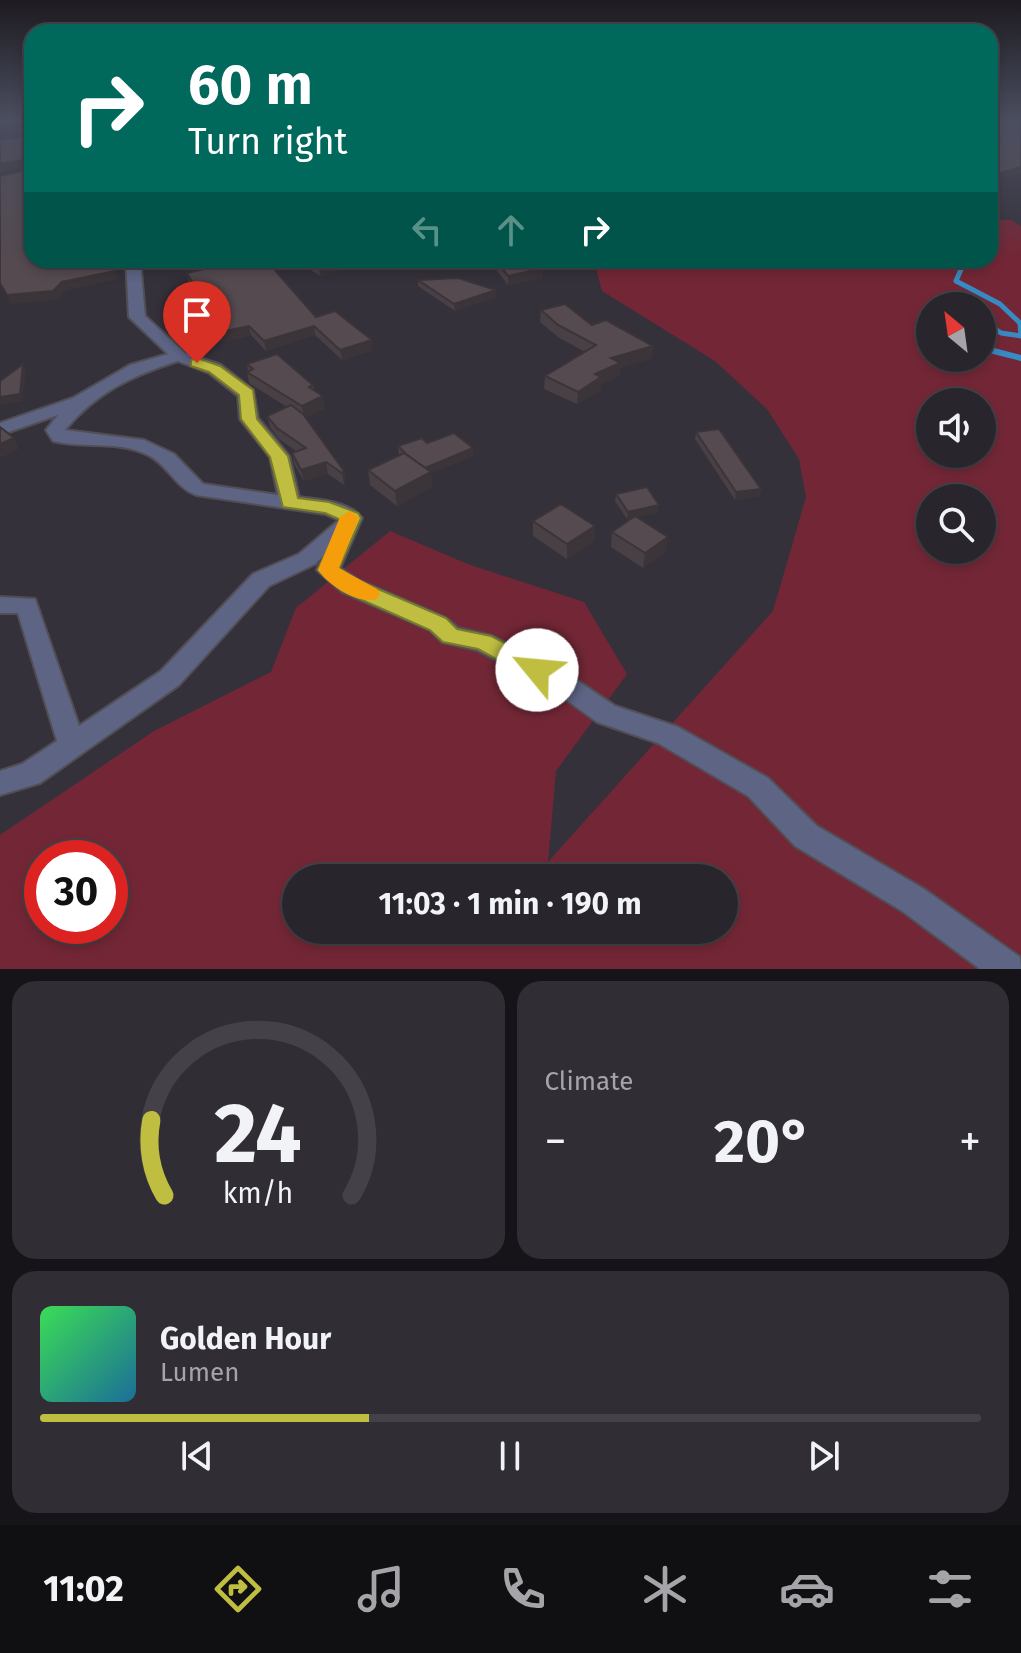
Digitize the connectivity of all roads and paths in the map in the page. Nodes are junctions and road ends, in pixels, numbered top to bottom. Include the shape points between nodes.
1 (134, 268) edge
2 (179, 356) junction
3 (79, 402) junction
4 (1, 427) edge
5 (290, 503) junction
6 (352, 518) junction
7 (0, 605) edge
8 (72, 746) junction
9 (0, 783) edge
10 (1008, 969) edge

1 - 2 street via 137,317
2 - 3 street via 136,369
2 - 5 street via 215,369 247,394 249,419 279,456
3 - 4 street
3 - 5 street via 55,430 60,437 121,442 161,454 192,488
5 - 6 street via 329,508
6 - 8 street via 307,559 261,580 170,678
6 - 10 street via 328,570 350,586 438,624 451,636 483,642 563,684 606,714 668,735 758,787 806,836 913,900
7 - 8 street via 27,605
8 - 9 street via 30,774

